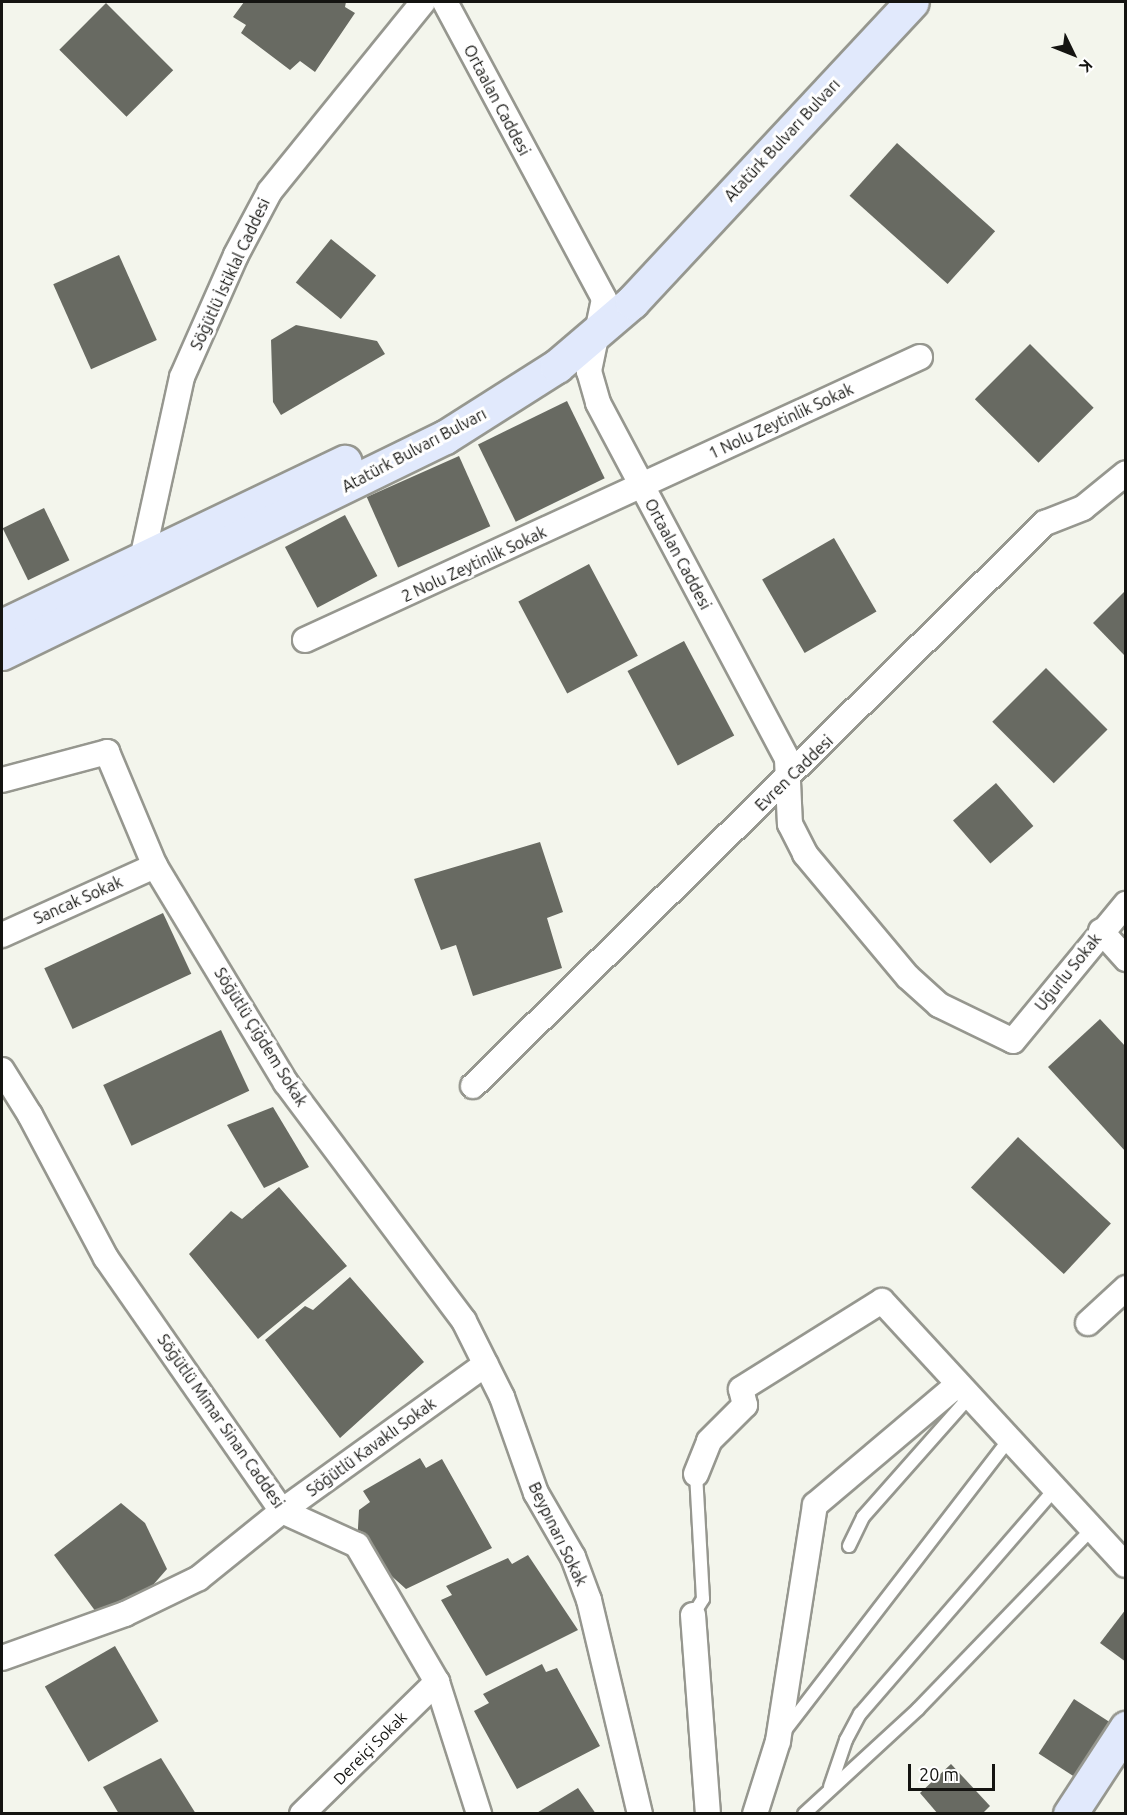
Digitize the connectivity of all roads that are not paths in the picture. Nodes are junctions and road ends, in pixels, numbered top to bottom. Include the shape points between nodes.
1 (423, 2) edge
2 (445, 2) edge
3 (883, 2) edge
4 (912, 2) edge
5 (604, 299) junction
6 (596, 335) junction
7 (920, 357) dead end
8 (1125, 473) edge
9 (642, 485) junction
10 (142, 559) junction
11 (2, 626) edge
12 (305, 640) dead end
13 (2, 653) edge
14 (2, 780) edge
15 (785, 783) junction
16 (155, 866) junction
17 (1125, 904) edge
18 (1101, 931) junction
19 (2, 935) edge
20 (1125, 959) edge
21 (1013, 1041) joint
22 (2, 1070) edge
23 (473, 1086) dead end
24 (1125, 1288) edge
25 (1088, 1323) dead end
26 (486, 1364) junction
27 (964, 1390) junction
28 (1010, 1440) junction
29 (696, 1474) joint
30 (1055, 1489) junction
31 (282, 1511) junction
32 (1092, 1529) junction
33 (849, 1546) dead end
34 (1125, 1565) edge
35 (693, 1615) joint
36 (2, 1658) edge
37 (437, 1682) junction
38 (1125, 1728) edge
39 (778, 1741) junction
40 (829, 1790) junction
41 (302, 1814) edge
42 (479, 1814) edge
43 (640, 1814) edge
44 (708, 1814) edge
45 (755, 1814) edge
46 (804, 1814) edge
47 (1070, 1814) edge

1 - 10 street, Söğütlü İstiklal Caddesi via 270,190 236,255 182,377
2 - 5 street, Ortaalan Caddesi
3 - 5 street, Atatürk Bulvarı Bulvarı
4 - 6 street, Atatürk Bulvarı Bulvarı via 632,302
5 - 6 street, Ortaalan Caddesi
5 - 10 street, Atatürk Bulvarı Bulvarı via 543,352 424,424
6 - 9 street, Ortaalan Caddesi via 589,371 598,403
6 - 13 street, Atatürk Bulvarı Bulvarı via 541,378 445,437
7 - 9 street, 1 Nolu Zeytinlik Sokak
8 - 15 street, Evren Caddesi via 1083,507 1045,523
9 - 12 street, 2 Nolu Zeytinlik Sokak
9 - 15 street, Ortaalan Caddesi via 787,759
10 - 11 street, Atatürk Bulvarı Bulvarı
14 - 16 street, Söğütlü Çiğdem Sokak via 106,752
15 - 21 street, Ortaalan Caddesi via 790,824 805,854 908,977 939,1005
15 - 23 street, Evren Caddesi
16 - 19 street, Sancak Sokak
16 - 26 street, Söğütlü Çiğdem Sokak via 286,1083 434,1277 464,1321
17 - 18 street, Uğurlu Sokak
18 - 20 street
18 - 21 street, Uğurlu Sokak
22 - 31 street, Söğütlü Mimar Sinan Caddesi via 106,1258
24 - 25 street
26 - 31 street, Söğütlü Kavaklı Sokak
26 - 43 street, Beypınarı Sokak via 536,1493 573,1557 590,1600
27 - 28 street
27 - 29 street via 882,1301 741,1389 745,1405 709,1441
27 - 33 lane via 863,1517
27 - 39 street via 815,1505
28 - 30 street
28 - 39 lane
29 - 35 lane via 703,1599
30 - 32 street
30 - 40 lane via 860,1714 846,1740
31 - 36 street, Söğütlü Kavaklı Sokak via 199,1578 170,1595
31 - 37 street, Söğütlü Mimar Sinan Caddesi via 357,1545
32 - 34 street
32 - 40 lane via 918,1709
35 - 44 street
37 - 41 street, Dereiçi Sokak
37 - 42 street, Söğütlü Mimar Sinan Caddesi
38 - 47 street
39 - 45 street
40 - 46 lane

